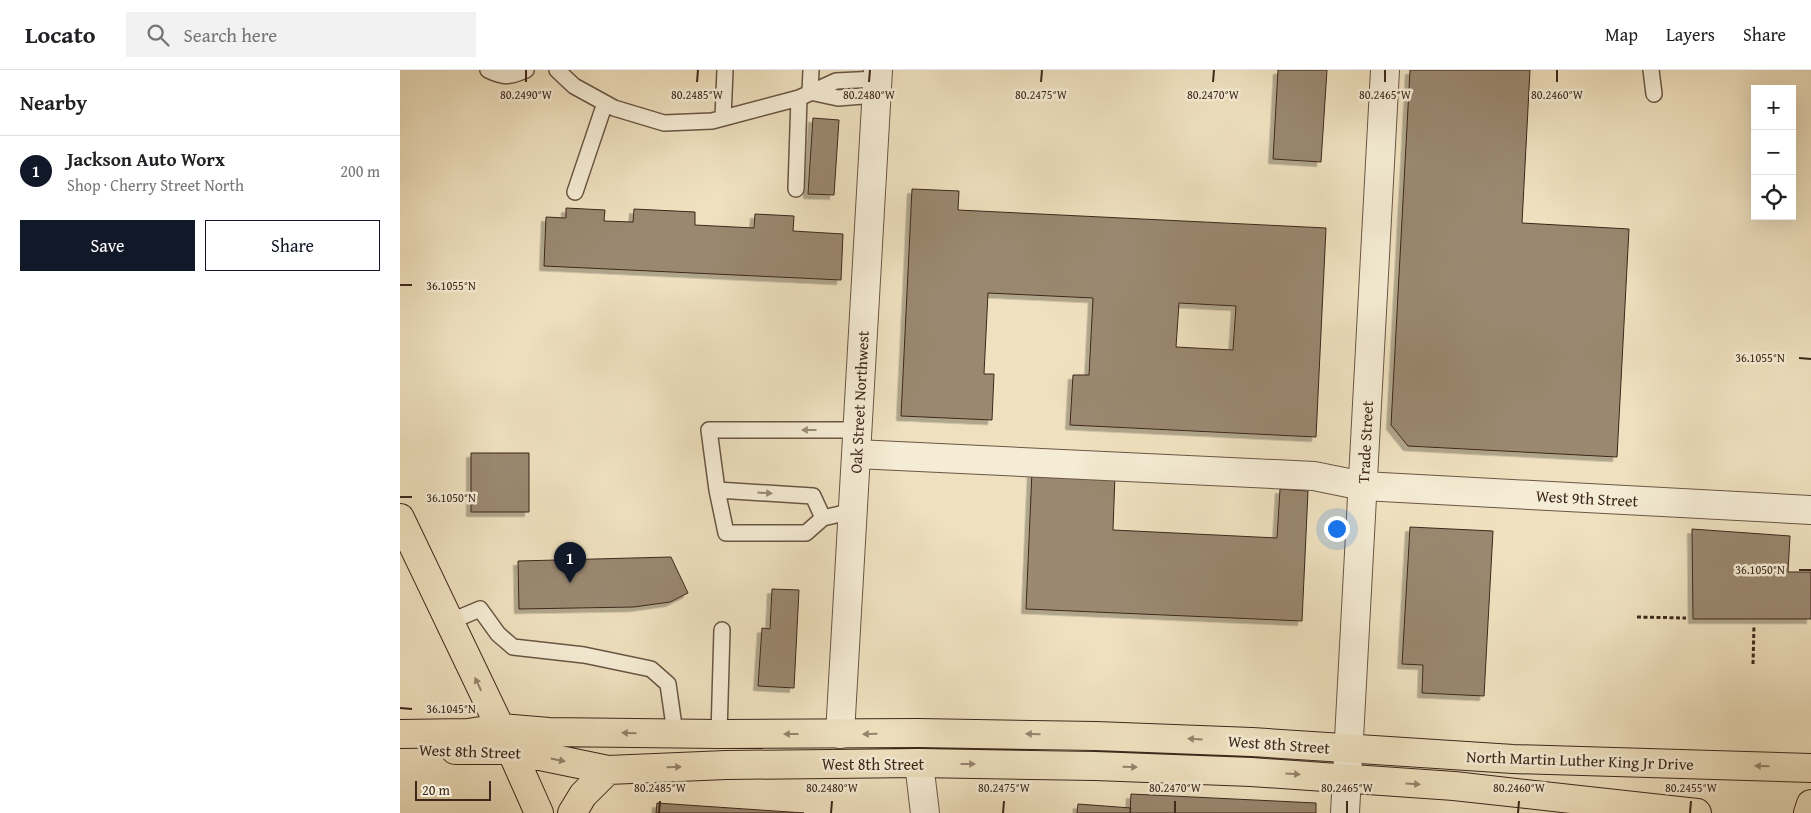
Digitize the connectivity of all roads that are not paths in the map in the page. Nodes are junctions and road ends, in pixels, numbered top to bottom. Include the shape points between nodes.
1 (488, 70) edge
2 (526, 70) edge
3 (557, 70) edge
4 (725, 70) edge
5 (811, 70) edge
6 (1385, 70) edge
7 (1651, 70) edge
8 (877, 81) edge
9 (1654, 94) dead end
10 (805, 95) junction
11 (605, 103) junction
12 (723, 118) junction
13 (796, 189) dead end
14 (575, 192) dead end
15 (857, 442) junction
16 (1363, 486) junction
17 (717, 490) junction
18 (1811, 510) edge
19 (853, 511) junction
20 (400, 518) edge
21 (823, 518) junction
22 (449, 622) junction
23 (722, 630) dead end
24 (675, 733) junction
25 (400, 734) edge
26 (719, 734) junction
27 (840, 734) junction
28 (505, 739) junction
29 (400, 749) edge
30 (1348, 749) junction
31 (919, 764) junction
32 (1811, 768) edge
33 (608, 770) junction
34 (1347, 779) junction
35 (1811, 804) edge
36 (1584, 807) edge
37 (539, 813) edge
38 (572, 813) edge
39 (925, 813) edge
40 (1345, 813) edge
41 (1697, 813) edge
42 (1808, 813) edge

1 - 2 lane via 501,76 511,76
3 - 11 lane via 574,86
4 - 12 lane
5 - 10 lane
6 - 16 street, Trade Street
7 - 9 lane
8 - 10 lane via 838,98
8 - 15 street, Oak Street Northwest
10 - 12 lane
10 - 13 lane
11 - 12 lane via 664,123
11 - 14 lane
15 - 16 street, West 9th Street via 1314,476
15 -> 17 lane via 709,430
15 - 19 street, Oak Street Northwest
16 - 18 street, West 9th Street
16 - 30 street, Trade Street
17 -> 21 lane via 813,496
17 - 21 lane via 726,533 806,534
19 - 21 lane
19 - 27 street, Oak Street Northwest
20 - 22 main road
22 - 24 lane via 480,609 498,634 513,647 584,655 651,669 668,684
28 -> 22 main road
23 - 26 lane
24 - 26 main road, West 8th Street
24 -> 28 main road, West 8th Street via 549,732
25 - 28 main road, West 8th Street via 468,733
27 -> 26 main road, West 8th Street
30 -> 27 main road, West 8th Street via 1149,737
28 - 29 main road, West 8th Street
28 -> 33 main road, West 8th Street
28 - 37 main road
32 -> 30 main road, North Martin Luther King Jr Drive via 1513,759
30 - 34 street, Trade Street
33 -> 31 main road, West 8th Street via 726,765
31 -> 34 main road, West 8th Street via 1173,768
31 - 39 street
33 - 38 main road
34 -> 36 main road, North Martin Luther King Jr Drive via 1454,786
34 - 40 street, Trade Street
35 - 42 main road
36 - 41 main road, North Martin Luther King Jr Drive

